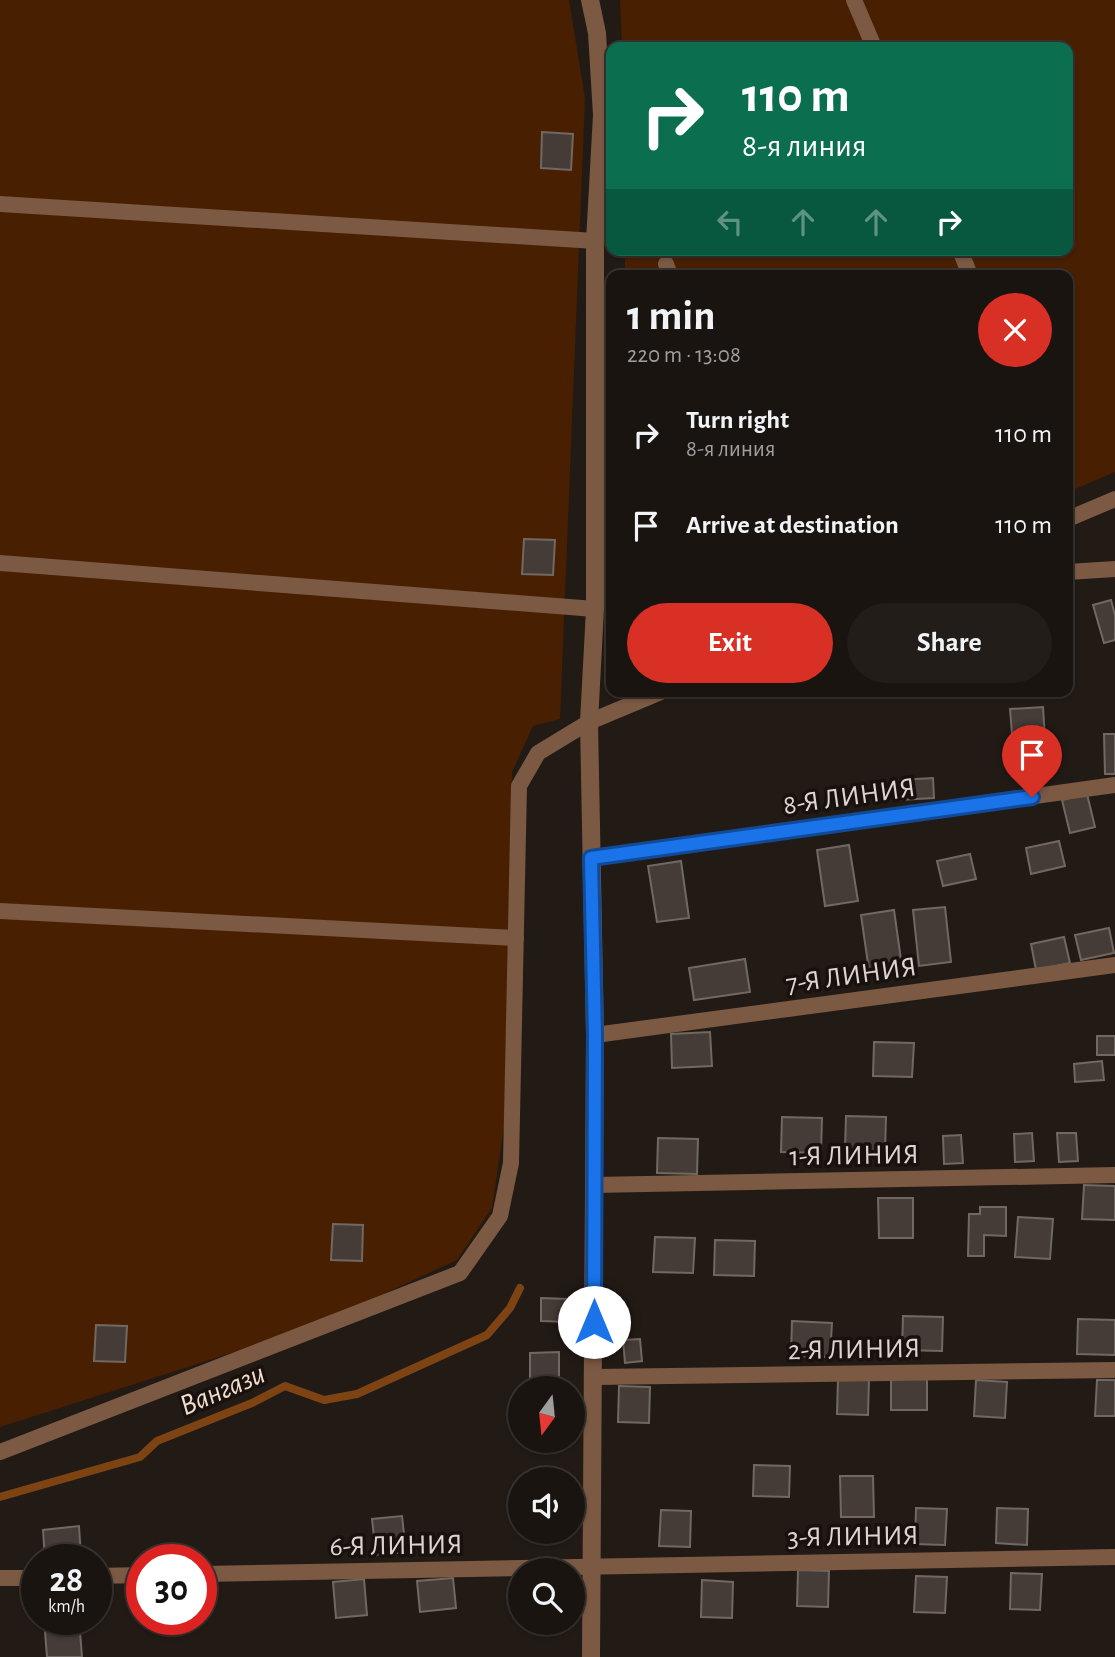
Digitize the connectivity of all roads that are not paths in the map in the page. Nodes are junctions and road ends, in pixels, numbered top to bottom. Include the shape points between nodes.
1 (590, 0) edge
2 (854, 0) edge
3 (872, 42) edge
4 (0, 204) edge
5 (595, 241) junction
6 (1115, 499) edge
7 (1073, 513) edge
8 (0, 563) edge
9 (1115, 569) edge
10 (1073, 572) edge
11 (594, 609) junction
12 (649, 697) edge
13 (589, 722) junction
14 (1115, 785) edge
15 (591, 858) junction
16 (0, 911) edge
17 (516, 938) junction
18 (1115, 965) edge
19 (595, 1035) junction
20 (1115, 1175) edge
21 (593, 1185) junction
22 (1115, 1370) edge
23 (594, 1377) junction
24 (0, 1451) edge
25 (1115, 1557) edge
26 (592, 1566) junction
27 (217, 1574) edge
28 (0, 1578) edge
29 (21, 1578) edge
30 (592, 1657) edge

1 - 5 street via 603,115
2 - 3 lane
4 - 5 lane
5 - 11 street
6 - 7 lane
8 - 11 lane
9 - 10 lane
11 - 13 street
12 - 13 lane
13 - 15 street
13 - 17 lane via 538,753 519,786
14 - 15 lane, 8-Я ЛИНИЯ
15 - 19 street
16 - 17 lane
17 - 24 lane via 511,1163 500,1216 460,1273
18 - 19 lane, 7-Я ЛИНИЯ
19 - 21 street
20 - 21 lane, 1-Я ЛИНИЯ
21 - 23 street
22 - 23 lane, 2-Я ЛИНИЯ
23 - 26 street
25 - 26 lane, 3-Я ЛИНИЯ
26 - 27 lane, 6-Я ЛИНИЯ
26 - 30 street
28 - 29 lane

